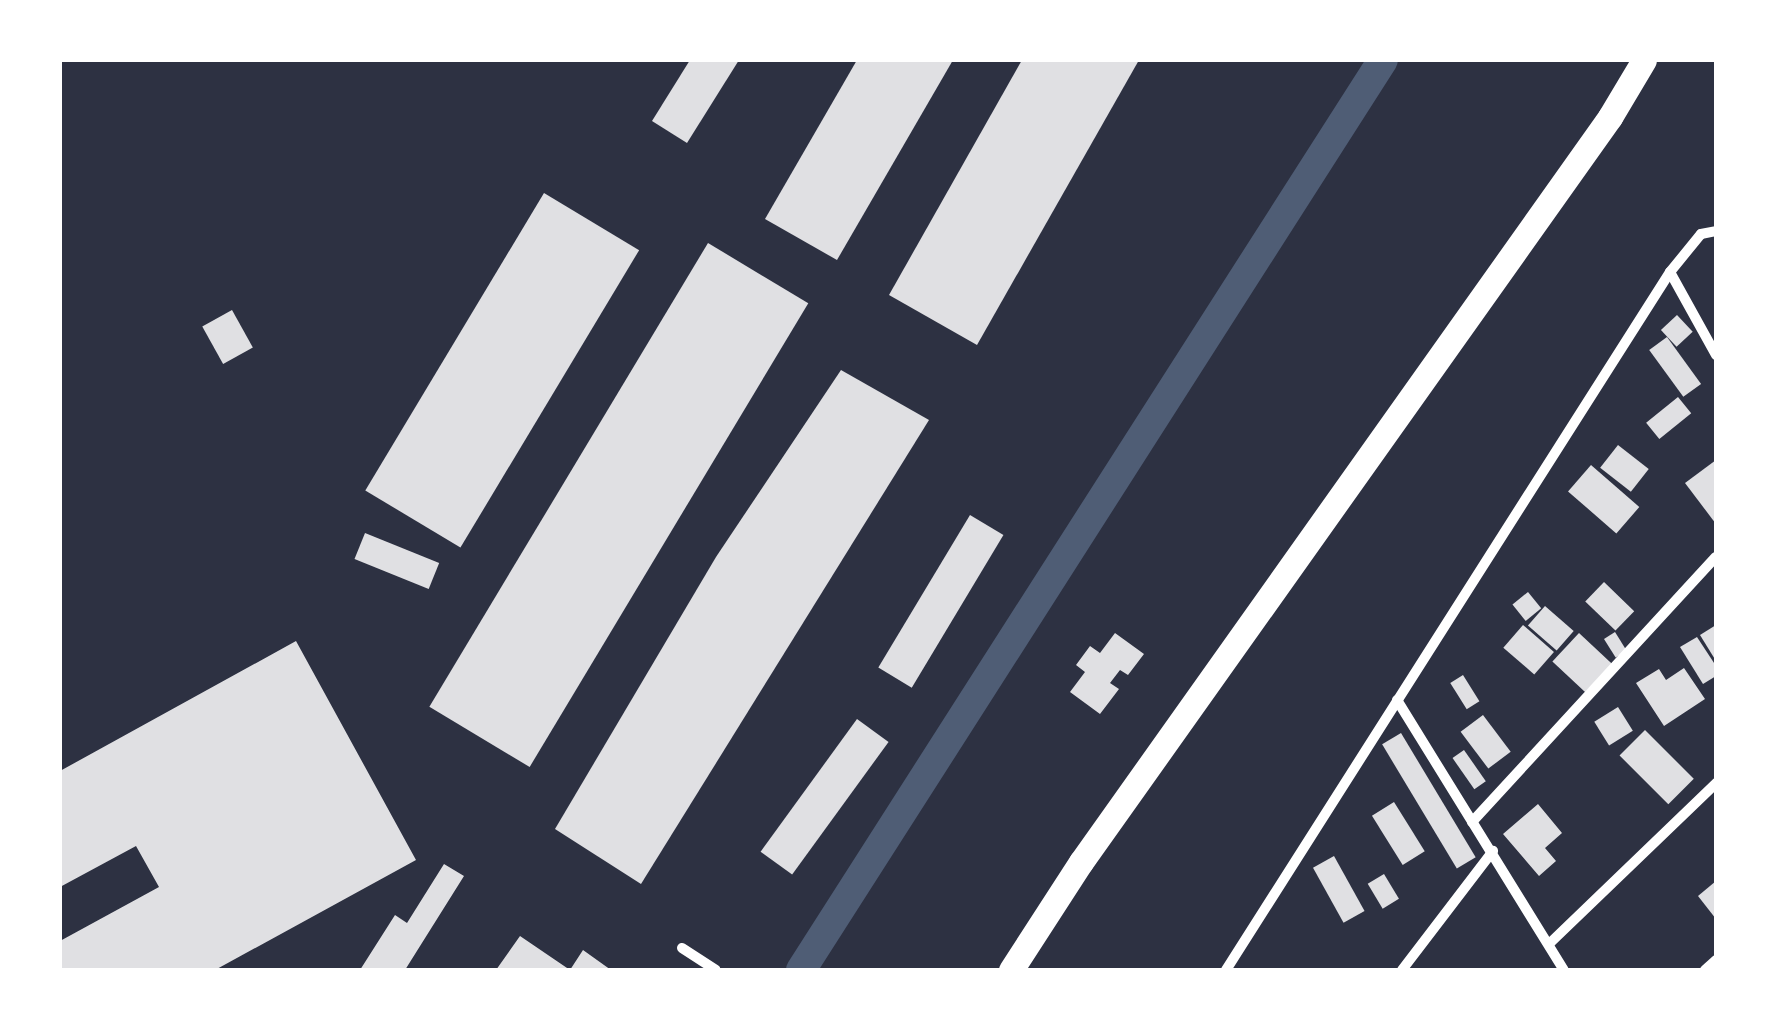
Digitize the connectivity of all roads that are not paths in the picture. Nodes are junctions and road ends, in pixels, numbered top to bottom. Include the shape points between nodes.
1 (1644, 60) edge
2 (1716, 231) edge
3 (1670, 272) junction
4 (1716, 355) edge
5 (1716, 557) edge
6 (1398, 700) junction
7 (1716, 784) edge
8 (1472, 822) junction
9 (1493, 852) junction
10 (1550, 943) junction
11 (682, 948) dead end
12 (1716, 960) edge
13 (716, 970) edge
14 (1011, 970) edge
15 (1226, 970) edge
16 (1402, 970) edge
17 (1564, 970) edge
18 (1705, 970) edge

1 - 14 main road via 1610,118
2 - 3 street via 1701,234
3 - 4 street
3 - 6 street
5 - 8 street
6 - 8 street
6 - 15 street
7 - 10 street
8 - 9 street
9 - 10 street
9 - 16 street
10 - 17 street
11 - 13 street
12 - 18 street

